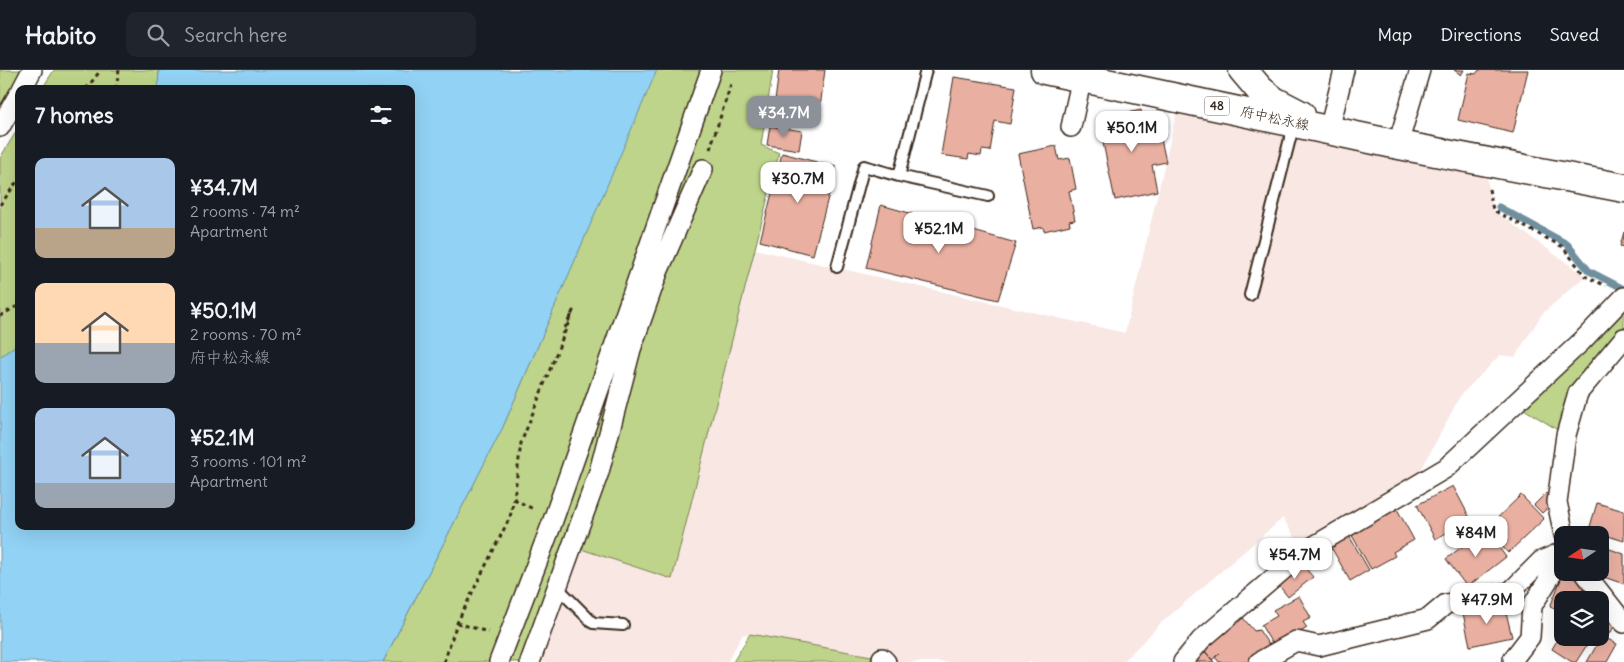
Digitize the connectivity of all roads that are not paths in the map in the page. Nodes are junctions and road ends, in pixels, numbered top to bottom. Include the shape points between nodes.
1 (32, 70) edge
2 (711, 70) edge
3 (926, 70) edge
4 (1045, 70) edge
5 (1243, 70) edge
6 (1344, 70) edge
7 (1420, 70) edge
8 (1082, 78) junction
9 (24, 85) edge
10 (15, 101) edge
11 (1294, 122) junction
12 (0, 127) edge
13 (1071, 127) dead end
14 (1329, 127) junction
15 (1393, 144) junction
16 (703, 168) road end
17 (899, 176) junction
18 (1624, 188) edge
19 (988, 196) dead end
20 (836, 267) dead end
21 (1619, 293) edge
22 (1250, 295) dead end
23 (1624, 338) edge
24 (623, 346) junction
25 (1562, 526) edge
26 (1554, 557) edge
27 (1554, 561) edge
28 (1554, 569) edge
29 (1591, 581) edge
30 (557, 587) junction
31 (1518, 603) dead end
32 (1624, 623) edge
33 (623, 625) dead end
34 (1513, 659) dead end
35 (499, 662) edge
36 (530, 662) edge
37 (1183, 662) edge
38 (1259, 662) edge

1 - 9 street
2 - 24 street
3 - 17 lane
4 - 8 main road, 府中松永線 / 48
5 - 14 main road, 府中松永線 / 48 via 1274,101
6 - 14 street
7 - 15 street
8 - 11 main road, 府中松永線 / 48
8 - 13 street
10 - 12 street
11 - 14 main road, 府中松永線 / 48
11 - 22 lane
14 - 15 main road, 府中松永線 / 48
15 - 18 main road, 府中松永線 / 48
16 - 24 street
17 - 19 lane
17 - 20 lane via 864,166
21 - 37 street via 1582,341 1446,468 1304,552 1201,640
23 - 25 street via 1578,393 1566,435 1557,502
24 - 30 street via 599,472
24 - 35 street
26 - 38 street via 1541,561 1510,592 1446,604 1428,619 1319,646 1296,641
27 - 31 street via 1537,575
28 - 34 street via 1532,606 1530,637
29 - 32 street
30 - 33 lane via 594,623
30 - 36 street

